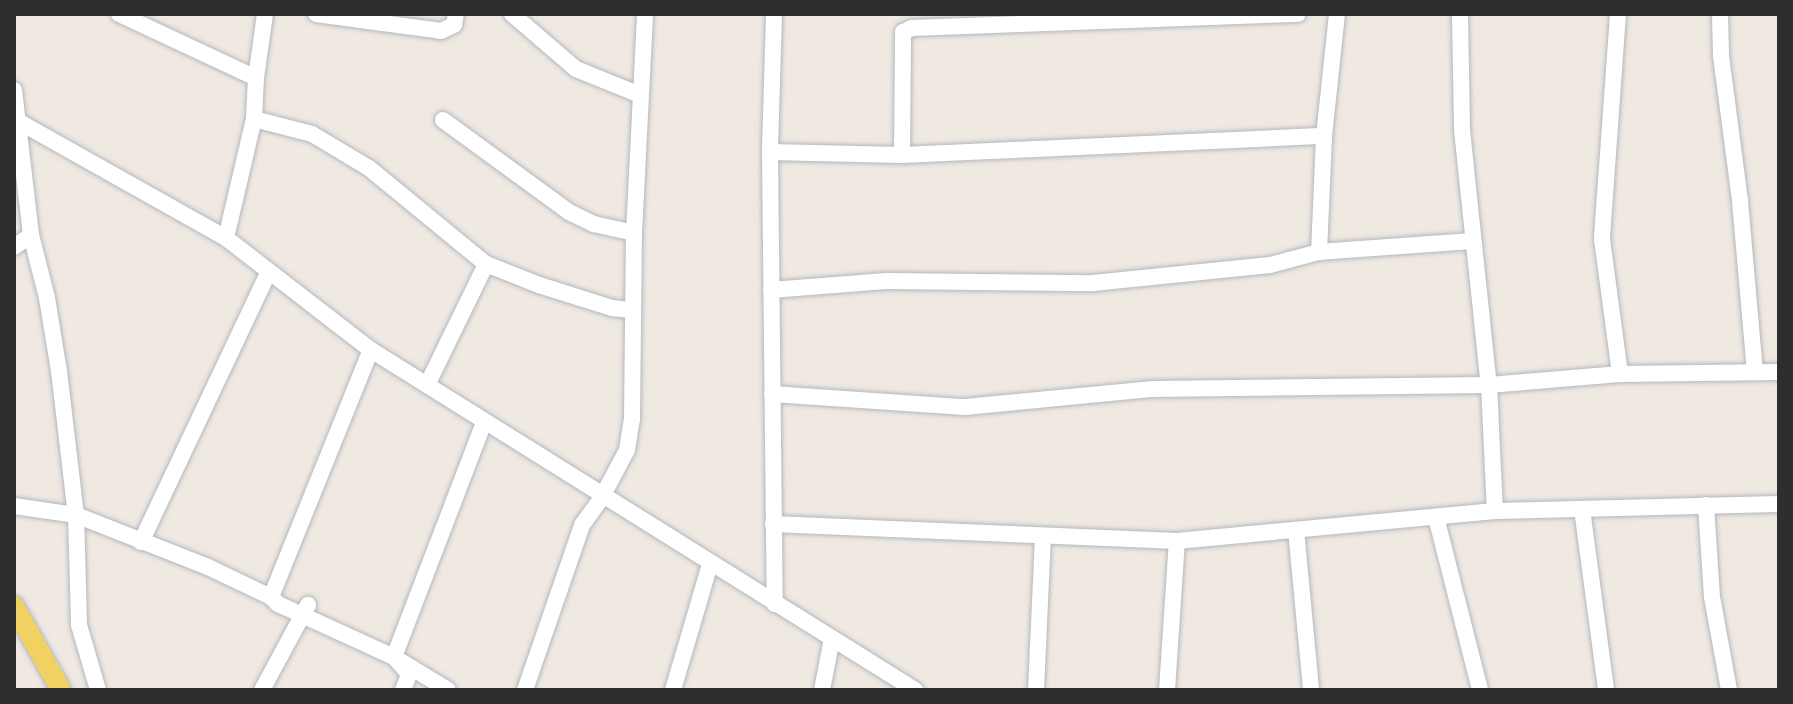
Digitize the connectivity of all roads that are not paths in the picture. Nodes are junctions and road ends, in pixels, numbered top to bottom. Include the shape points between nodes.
1 (119, 14) edge
2 (126, 14) edge
3 (265, 14) edge
4 (316, 14) edge
5 (456, 14) edge
6 (512, 14) edge
7 (645, 14) edge
8 (774, 14) edge
9 (903, 14) edge
10 (1298, 14) edge
11 (1337, 14) edge
12 (1460, 14) edge
13 (1618, 14) edge
14 (1720, 14) edge
15 (1028, 19) edge
16 (903, 32) junction
17 (256, 78) junction
18 (14, 90) edge
19 (640, 95) junction
20 (254, 119) junction
21 (16, 120) edge
22 (443, 120) dead end
23 (1324, 136) junction
24 (770, 152) junction
25 (902, 155) junction
26 (634, 233) junction
27 (31, 235) junction
28 (226, 238) junction
29 (1471, 241) junction
30 (14, 247) edge
31 (1319, 252) junction
32 (486, 264) junction
33 (268, 273) junction
34 (771, 290) junction
35 (632, 310) junction
36 (371, 350) junction
37 (1755, 372) junction
38 (1779, 372) edge
39 (1620, 374) junction
40 (428, 383) junction
41 (1489, 385) junction
42 (772, 394) junction
43 (484, 423) junction
44 (602, 497) junction
45 (1779, 504) edge
46 (1706, 505) junction
47 (14, 506) edge
48 (1582, 509) junction
49 (1495, 511) junction
50 (76, 515) junction
51 (1436, 517) junction
52 (773, 524) junction
53 (1296, 530) junction
54 (1043, 538) junction
55 (1177, 541) junction
56 (141, 542) junction
57 (710, 564) junction
58 (271, 597) junction
59 (775, 604) junction
60 (308, 605) dead end
61 (14, 606) edge
62 (14, 629) edge
63 (832, 638) junction
64 (394, 657) junction
65 (48, 690) edge
66 (61, 690) edge
67 (98, 690) edge
68 (262, 690) edge
69 (403, 690) edge
70 (448, 690) edge
71 (525, 690) edge
72 (673, 690) edge
73 (822, 690) edge
74 (915, 690) edge
75 (1036, 690) edge
76 (1167, 690) edge
77 (1311, 690) edge
78 (1480, 690) edge
79 (1606, 690) edge
80 (1729, 690) edge

1 - 2 street
2 - 17 street
3 - 17 street
4 - 5 street via 441,31 454,25
6 - 19 street via 576,69
7 - 19 street
8 - 24 street
9 - 16 street
10 - 15 street
11 - 23 street
12 - 29 street
13 - 39 street via 1602,239
14 - 37 street
15 - 16 street
16 - 25 street
17 - 20 street
18 - 21 street
19 - 26 street
20 - 28 street
20 - 32 street via 312,134 369,168
21 - 27 street
21 - 28 street
22 - 26 street via 569,212
23 - 25 street
23 - 31 street
24 - 25 street
24 - 34 street
26 - 35 street
27 - 30 street
27 - 50 street via 59,371
28 - 33 street
29 - 31 street
29 - 41 street
31 - 34 street via 1270,265 1093,283 886,281
32 - 35 street via 553,290
32 - 40 street
33 - 36 street
33 - 56 street
34 - 42 street
35 - 44 street via 632,419 627,450
36 - 40 street
36 - 58 street
37 - 38 street
37 - 39 street
39 - 41 street
40 - 43 street
41 - 42 street via 1153,389 965,407
41 - 49 street
42 - 52 street
43 - 44 street
43 - 64 street
44 - 57 street
44 - 71 street via 582,525
45 - 46 street
46 - 48 street
46 - 80 street via 1712,597
47 - 50 street
48 - 49 street
48 - 79 street
49 - 51 street
50 - 56 street
50 - 67 street via 79,625
51 - 53 street
51 - 78 street
52 - 54 street
52 - 59 street
53 - 55 street
53 - 77 street
54 - 55 street
54 - 75 street
55 - 76 street
56 - 58 street
57 - 59 street
57 - 72 street
58 - 64 street
59 - 63 street
60 - 68 street
61 - 66 main road
62 - 65 main road
63 - 73 street
63 - 74 street
64 - 69 street via 409,674
64 - 70 street

